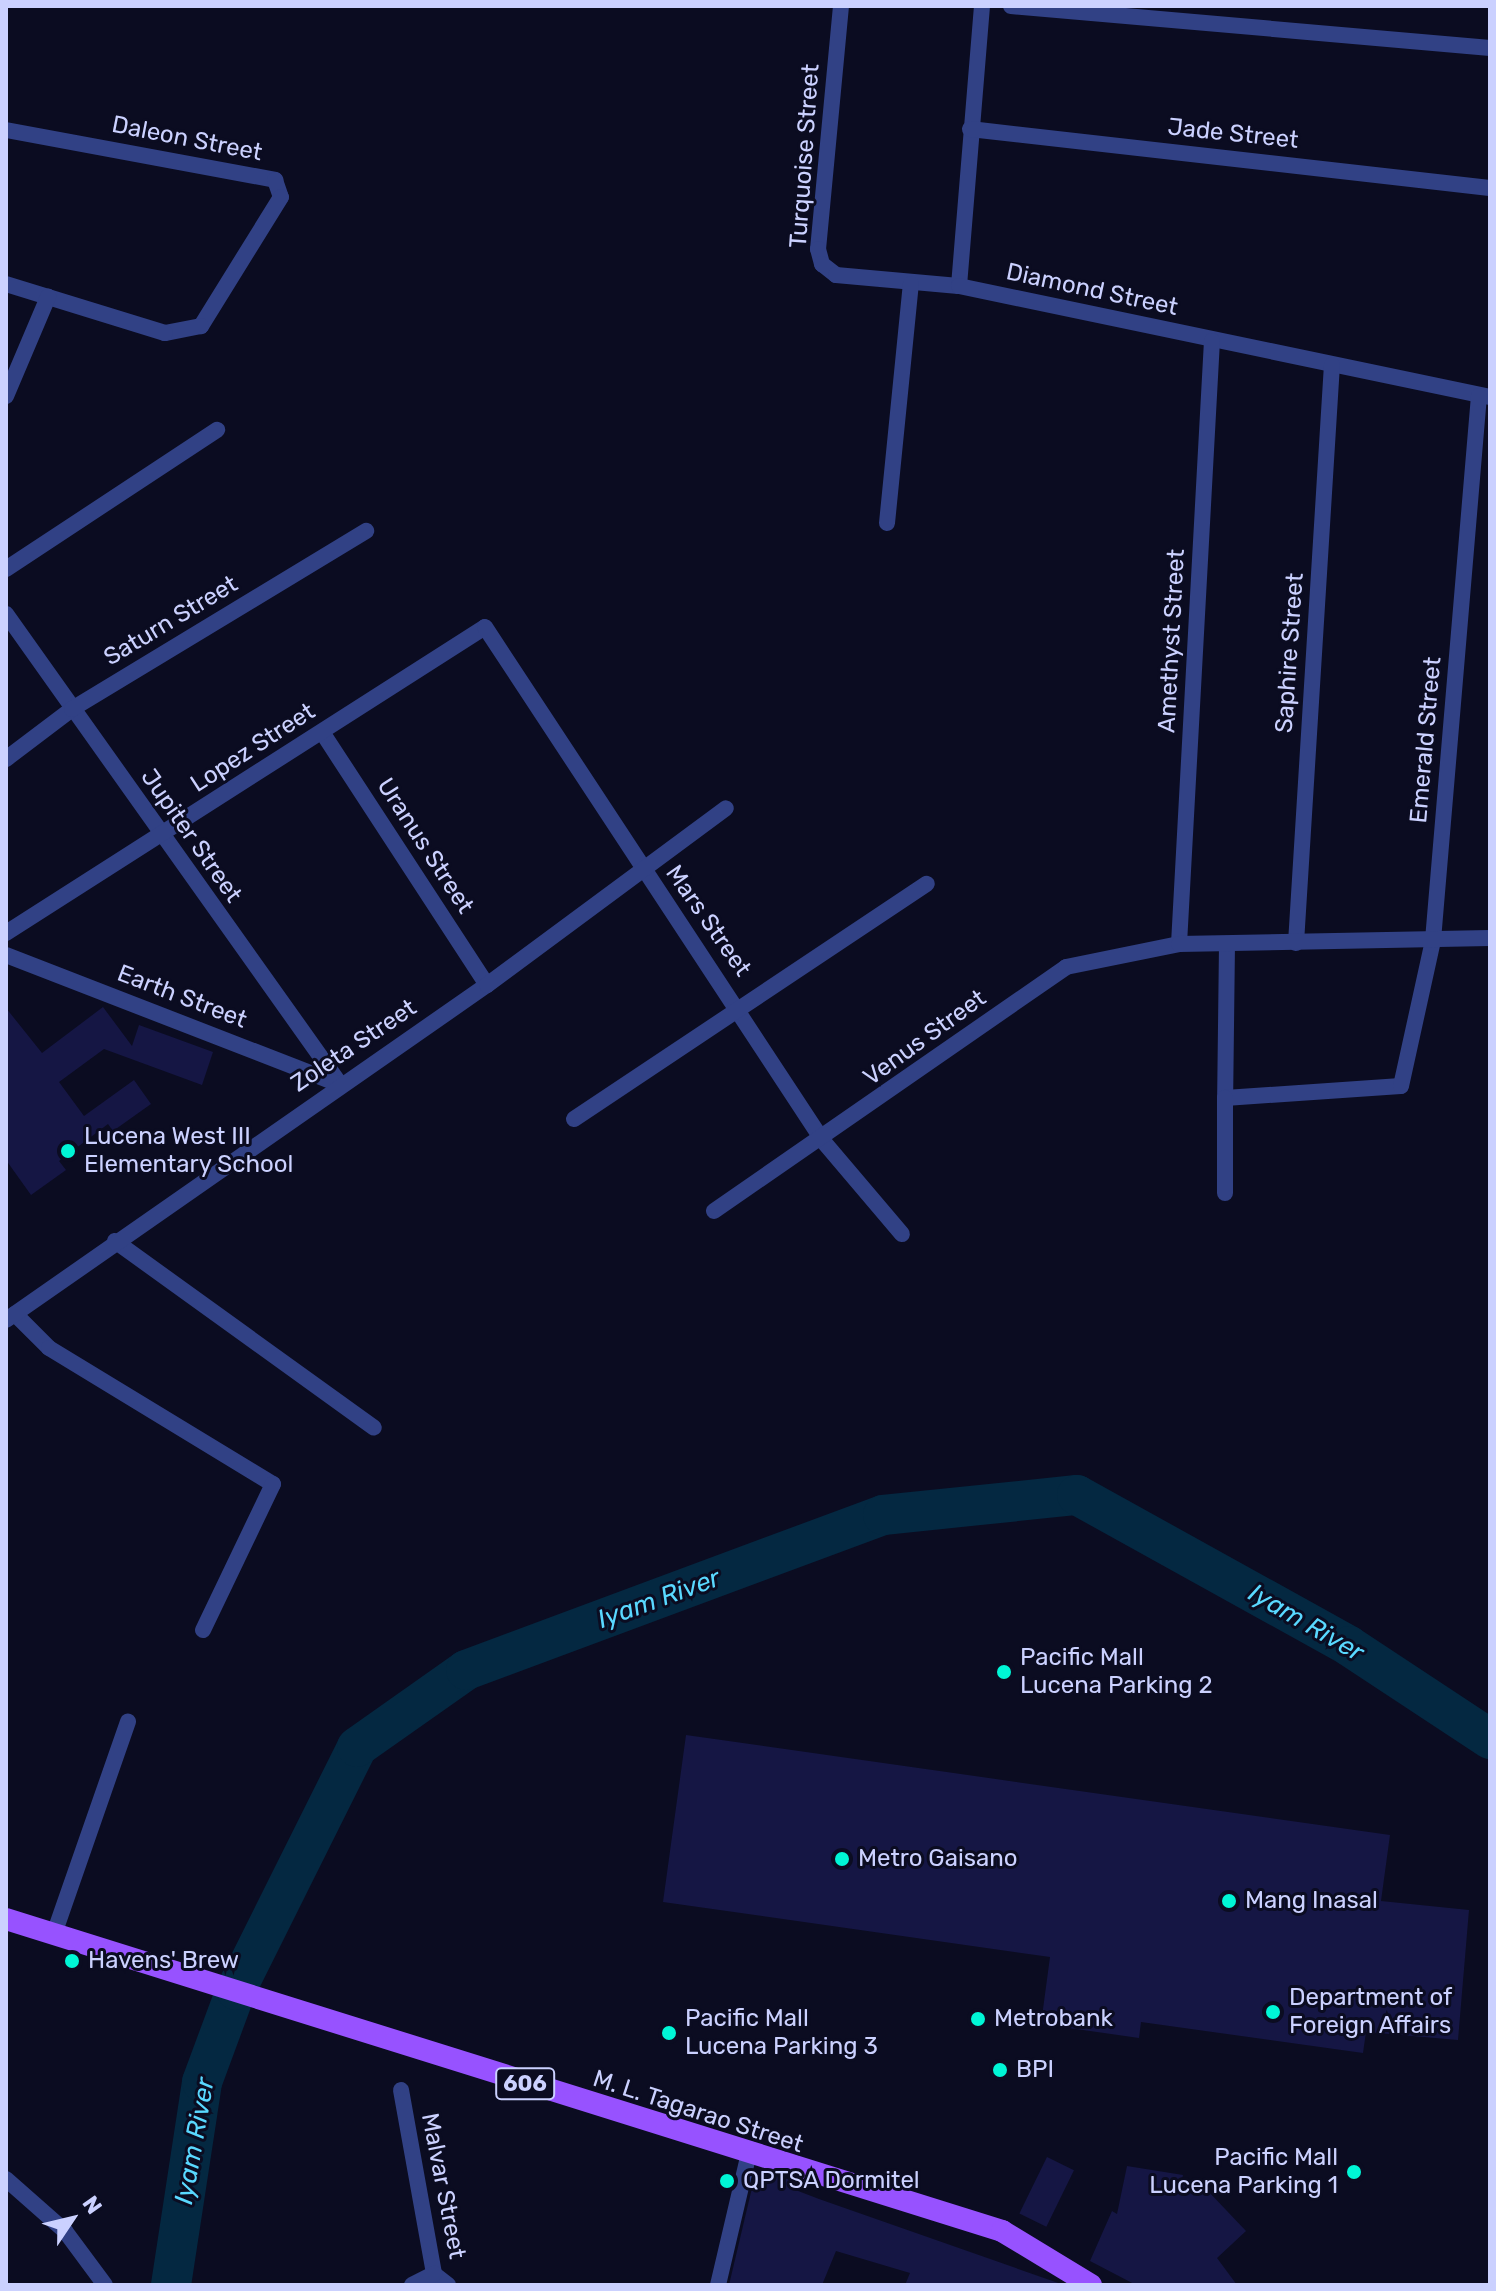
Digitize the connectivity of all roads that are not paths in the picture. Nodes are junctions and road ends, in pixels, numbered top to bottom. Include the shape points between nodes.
1 (841, 6) edge
2 (982, 6) edge
3 (1011, 6) edge
4 (1490, 48) edge
5 (970, 129) junction
6 (6, 130) edge
7 (1490, 188) edge
8 (6, 284) edge
9 (911, 284) junction
10 (959, 286) junction
11 (48, 297) junction
12 (1212, 341) junction
13 (1332, 365) junction
14 (6, 396) edge
15 (1484, 396) edge
16 (217, 430) dead end
17 (887, 523) dead end
18 (366, 531) dead end
19 (6, 569) edge
20 (6, 614) edge
21 (485, 627) joint
22 (72, 709) junction
23 (322, 732) junction
24 (6, 759) edge
25 (726, 808) dead end
26 (160, 836) junction
27 (644, 871) junction
28 (927, 884) dead end
29 (6, 933) edge
30 (1490, 938) edge
31 (1433, 940) junction
32 (1296, 943) junction
33 (1179, 944) junction
34 (1227, 944) junction
35 (6, 955) edge
36 (487, 985) junction
37 (739, 1008) junction
38 (340, 1084) junction
39 (1225, 1098) junction
40 (574, 1119) dead end
41 (823, 1141) junction
42 (1225, 1193) dead end
43 (714, 1211) dead end
44 (902, 1234) dead end
45 (115, 1241) junction
46 (10, 1317) edge
47 (374, 1428) dead end
48 (203, 1630) dead end
49 (128, 1722) dead end
50 (6, 1919) edge
51 (54, 1934) junction
52 (401, 2090) dead end
53 (748, 2157) junction
54 (6, 2179) edge
55 (434, 2274) junction
56 (104, 2285) edge
57 (412, 2285) edge
58 (448, 2285) edge
59 (718, 2285) edge
60 (1091, 2285) edge

1 - 9 street, Turquoise Street via 818,249 836,275
2 - 5 street
3 - 4 street
5 - 7 street, Jade Street
5 - 10 street
6 - 11 street, Daleon Street via 275,180 281,197 201,326 165,333
8 - 11 street, Daleon Street
9 - 10 street, Turquoise Street
9 - 17 street
10 - 12 street, Diamond Street
11 - 14 street
12 - 13 street, Diamond Street
12 - 33 street, Amethyst Street
13 - 15 street, Diamond Street
13 - 32 street, Saphire Street
15 - 31 street, Emerald Street
16 - 19 street
18 - 22 street, Saturn Street
20 - 22 street, Jupiter Street
21 - 23 street, Lopez Street
21 - 27 street, Mars Street
22 - 24 street, Saturn Street
22 - 26 street, Jupiter Street
23 - 26 street, Lopez Street
23 - 36 street, Uranus Street
25 - 27 street, Zoleta Street
26 - 29 street, Lopez Street
26 - 38 street, Jupiter Street
27 - 36 street, Zoleta Street
27 - 37 street, Mars Street
28 - 37 street
30 - 31 street, Venus Street
31 - 32 street, Venus Street
31 - 39 street, Emerald Street via 1401,1086
32 - 34 street, Venus Street
33 - 34 street, Venus Street
33 - 41 street, Venus Street via 1066,967
34 - 39 street
35 - 38 street, Earth Street
36 - 38 street, Zoleta Street
37 - 40 street
37 - 41 street, Mars Street
38 - 45 street, Zoleta Street
39 - 42 street
41 - 43 street, Venus Street
41 - 44 street, Mars Street
45 - 46 street, Zoleta Street
45 - 47 street
46 - 48 street via 49,1348 273,1484
49 - 51 street
50 - 51 main road, M. L. Tagarao Street / 606
51 - 53 main road, M. L. Tagarao Street / 606
52 - 55 street, Malvar Street
53 - 59 street
53 - 60 main road, M. L. Tagarao Street / 606 via 1002,2231
54 - 56 street via 65,2231
55 - 57 street
55 - 58 street, Malvar Street

